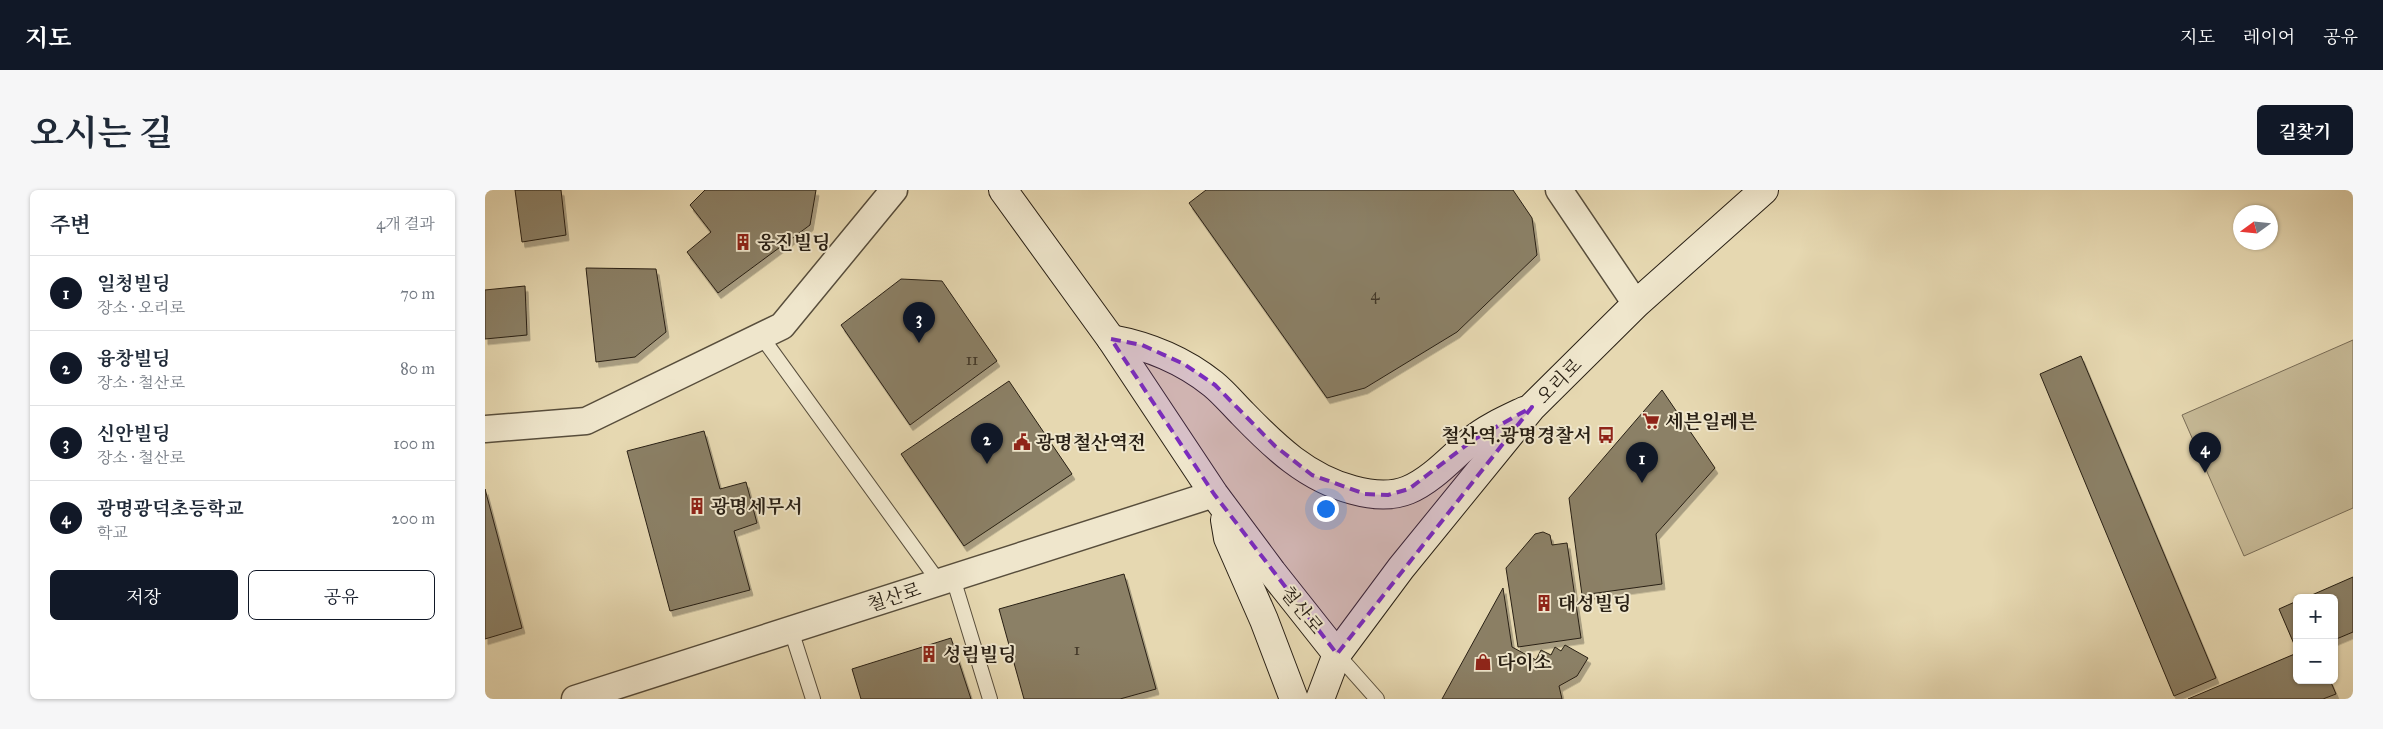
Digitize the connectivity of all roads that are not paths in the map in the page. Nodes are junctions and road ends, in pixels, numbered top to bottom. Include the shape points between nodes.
1 (894, 190) edge
2 (1003, 190) edge
3 (1559, 190) edge
4 (1763, 190) edge
5 (1636, 304) junction
6 (761, 336) junction
7 (1111, 339) junction
8 (1532, 407) junction
9 (485, 429) edge
10 (1219, 500) junction
11 (946, 580) junction
12 (791, 630) junction
13 (1337, 654) junction
14 (575, 699) edge
15 (813, 699) edge
16 (989, 699) edge
17 (1294, 699) edge
18 (1320, 699) edge
19 (1377, 699) edge

1 - 6 street via 782,326
2 - 7 main road, 철산로
3 - 5 street
4 - 5 main road, 오리로
5 - 8 main road, 오리로
6 - 9 street via 586,420
6 - 11 lane
7 - 8 main road via 1142,345 1184,364 1215,385 1275,446 1312,474 1333,485 1365,494 1388,495 1409,490 1473,440
7 - 10 main road, 철산로
8 - 13 main road, 오리로 via 1401,568
10 - 11 street, 철산로
10 - 13 main road, 철산로
10 - 17 main road via 1228,538
11 - 12 street, 철산로
11 - 16 lane
12 - 14 street, 철산로
12 - 15 lane
13 - 18 main road, 오리로
13 - 19 lane

